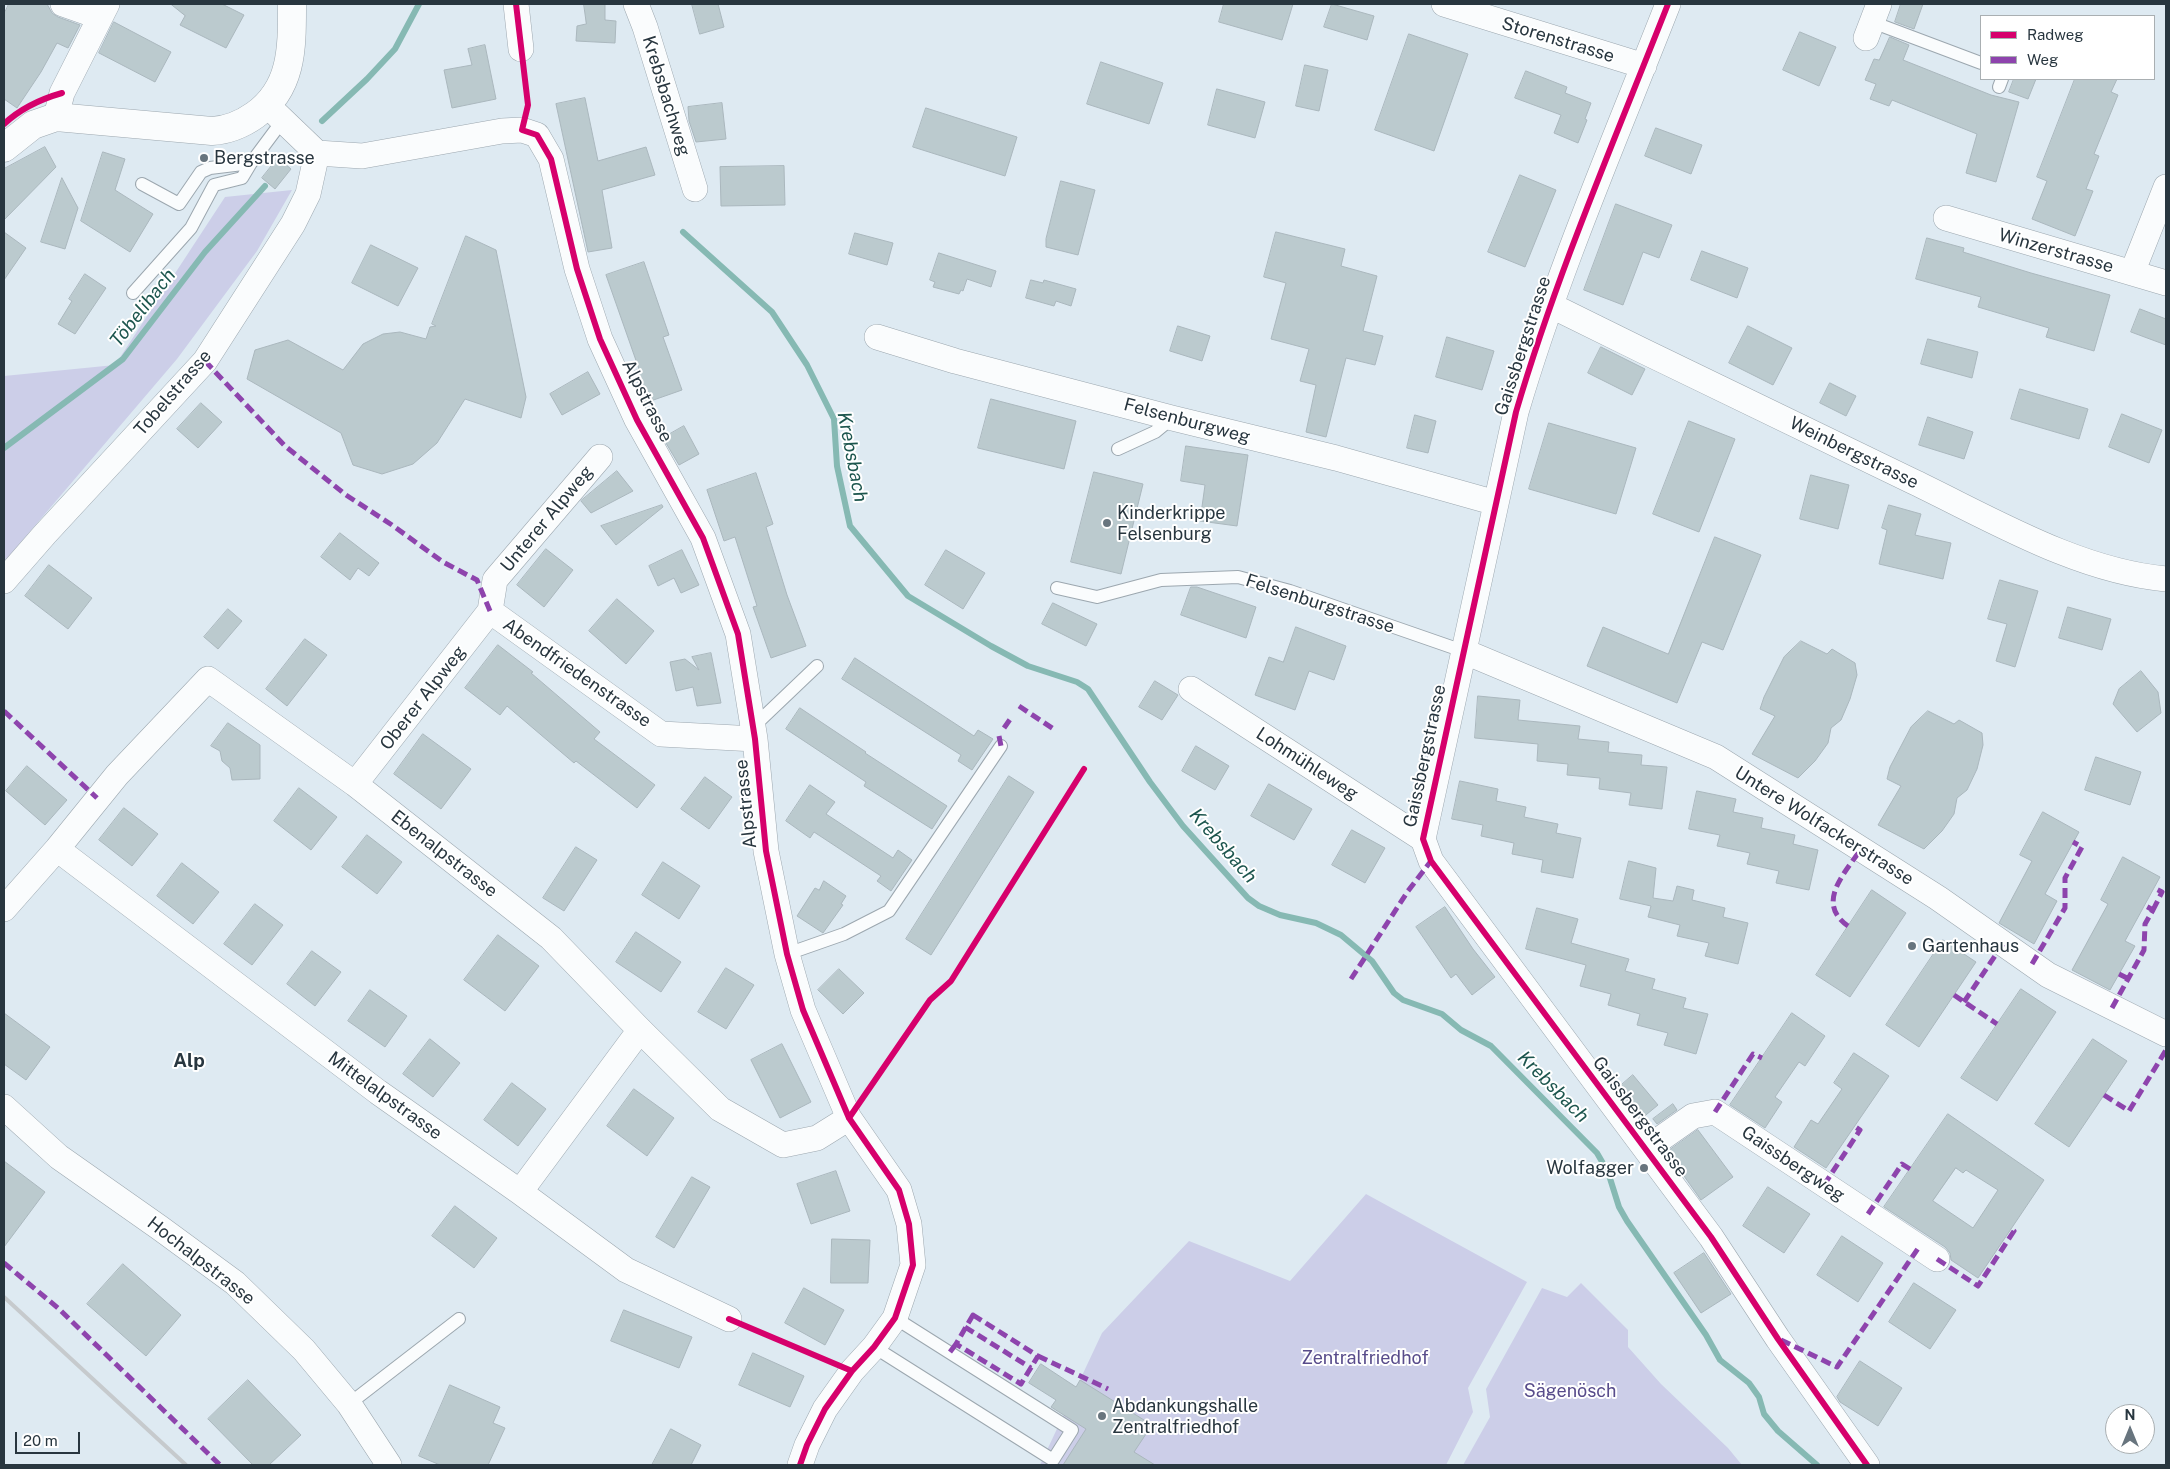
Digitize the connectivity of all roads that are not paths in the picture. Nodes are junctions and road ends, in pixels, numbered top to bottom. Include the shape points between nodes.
1 (63, 4) edge
2 (292, 4) edge
3 (516, 4) edge
4 (636, 4) edge
5 (1444, 4) edge
6 (1668, 4) edge
7 (104, 11) edge
8 (1872, 21) edge
9 (521, 49) dead end
10 (1980, 63) edge
11 (1644, 66) junction
12 (276, 113) junction
13 (56, 117) junction
14 (4, 148) edge
15 (316, 153) junction
16 (252, 163) junction
17 (142, 184) dead end
18 (2166, 187) edge
19 (695, 188) dead end
20 (1946, 218) dead end
21 (2132, 273) junction
22 (2166, 283) edge
23 (133, 292) dead end
24 (1550, 305) junction
25 (877, 337) dead end
26 (1172, 418) junction
27 (1118, 449) dead end
28 (600, 457) dead end
29 (1496, 503) junction
30 (2166, 579) edge
31 (4, 581) edge
32 (1057, 588) dead end
33 (490, 611) junction
34 (1463, 651) junction
35 (817, 666) dead end
36 (1190, 689) dead end
37 (754, 733) junction
38 (1001, 746) dead end
39 (356, 784) junction
40 (1423, 839) junction
41 (57, 849) junction
42 (4, 910) edge
43 (787, 954) junction
44 (640, 1030) junction
45 (2166, 1034) edge
46 (4, 1107) edge
47 (849, 1118) junction
48 (1646, 1149) junction
49 (520, 1192) junction
50 (1937, 1258) dead end
51 (895, 1318) junction
52 (458, 1319) dead end
53 (729, 1319) dead end
54 (874, 1347) junction
55 (349, 1404) junction
56 (389, 1465) edge
57 (800, 1465) edge
58 (1867, 1465) edge

1 - 7 street
2 - 12 main road via 292,42 288,67 277,94
3 - 9 street
4 - 19 street, Krebsbachweg
5 - 11 street, Storenstrasse
6 - 11 street, Gaissbergstrasse
7 - 13 street via 62,93
8 - 10 lane
11 - 24 street, Gaissbergstrasse
12 - 13 main road via 212,131
12 - 15 street
12 - 16 lane
13 - 14 main road via 34,125
15 - 31 street, Tobelstrasse via 308,194 293,224 205,362
15 - 37 street, Alpstrasse via 362,156 502,130 522,130 537,135 551,159 577,269 600,339 637,420 703,538 738,634
16 - 17 lane via 201,172 179,204
16 - 23 lane via 242,178 214,185 190,228
18 - 21 street
20 - 21 street, Winzerstrasse
21 - 22 street, Winzerstrasse
24 - 29 street, Gaissbergstrasse via 1516,412
24 - 30 street, Weinbergstrasse via 2063,553 2130,575
25 - 26 street, Felsenburgweg via 925,353
26 - 27 lane via 1155,432
26 - 29 street, Felsenburgweg via 1336,458
28 - 33 street, Unterer Alpweg via 495,580
29 - 34 street, Gaissbergstrasse
32 - 34 lane, Felsenburgstrasse via 1097,597 1162,580 1238,577 1290,590
33 - 37 street, Abendfriedenstrasse via 662,734
33 - 39 street, Oberer Alpweg
34 - 40 street, Gaissbergstrasse
34 - 45 street, Untere Wolfackerstrasse via 1716,757 1938,898 2048,975
35 - 37 lane
36 - 40 street, Lohmühleweg
37 - 43 street, Alpstrasse via 766,851
38 - 43 lane via 889,911 844,934
39 - 41 street, Ebenalpstrasse via 208,679 112,781
39 - 44 street, Ebenalpstrasse via 551,938
40 - 48 street, Gaissbergstrasse via 1431,860
41 - 42 street
41 - 49 street, Mittelalpstrasse via 378,1092
43 - 47 street, Alpstrasse via 804,1010
44 - 47 street, Ebenalpstrasse via 720,1109 783,1145 817,1138
44 - 49 street
46 - 55 street, Hochalpstrasse via 59,1157 235,1283 304,1350
47 - 51 street, Alpstrasse via 899,1190 910,1224 913,1266
48 - 50 street, Gaissbergweg via 1694,1116 1715,1112
48 - 58 street, Gaissbergstrasse via 1712,1237 1778,1339
49 - 53 street, Mittelalpstrasse via 626,1270
51 - 54 street, Alpstrasse
51 - 54 lane via 1072,1430 1053,1460
52 - 55 lane
54 - 57 street, Alpstrasse via 825,1409
55 - 56 street, Hochalpstrasse

